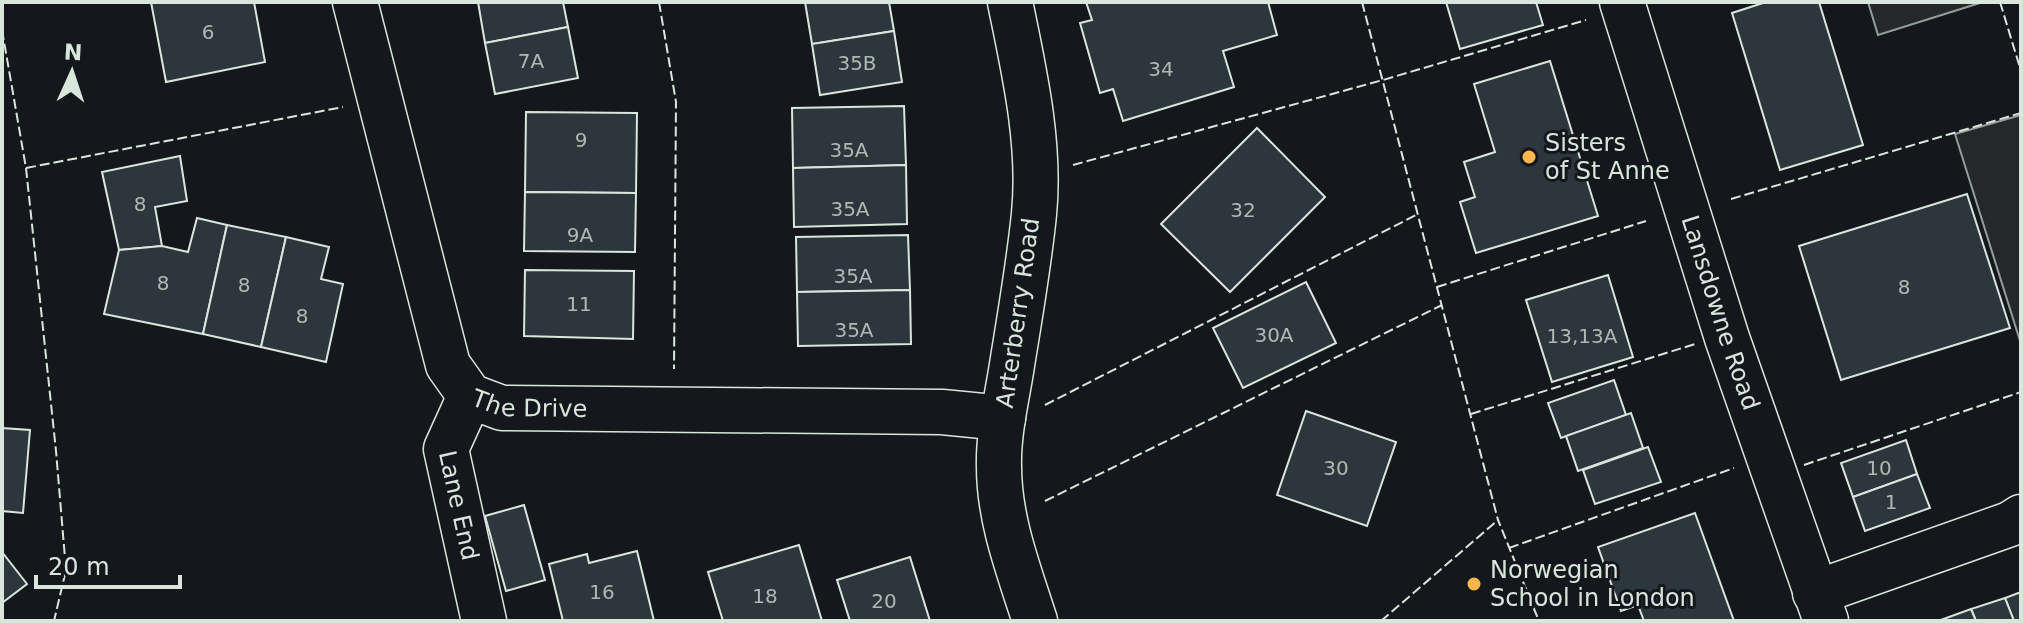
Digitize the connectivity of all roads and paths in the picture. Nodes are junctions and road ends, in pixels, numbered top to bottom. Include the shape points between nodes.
1 (355, 2) edge
2 (1010, 2) edge
3 (1622, 2) edge
4 (470, 396) junction
5 (1003, 418) junction
6 (2021, 517) edge
7 (1820, 607) edge
8 (484, 621) edge
9 (1035, 621) edge

1 - 4 street, The Drive via 448,365
2 - 5 street, Arterberry Road via 1035,163 1034,212
3 - 7 street, Lansdowne Road via 1727,338
4 - 5 street, The Drive via 502,408 942,412
4 - 8 street, Lane End via 446,449
5 - 9 street, Arterberry Road via 999,468 1004,512
6 - 7 street

